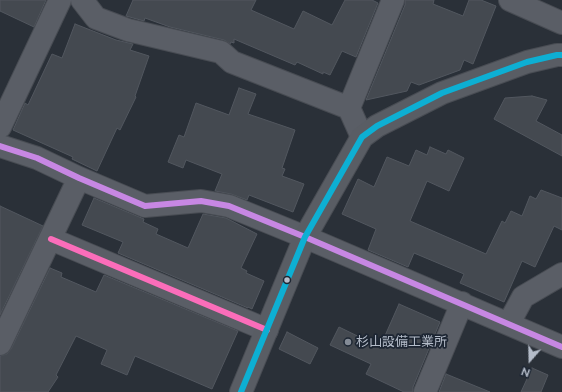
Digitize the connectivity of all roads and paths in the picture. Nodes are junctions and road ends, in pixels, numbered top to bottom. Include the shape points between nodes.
1 (60, 0) edge
2 (82, 0) edge
3 (393, 0) edge
4 (510, 0) edge
5 (562, 23) edge
6 (562, 55) edge
7 (348, 108) junction
8 (0, 127) edge
9 (362, 137) junction
10 (0, 146) edge
11 (79, 178) junction
12 (306, 237) junction
13 (51, 239) junction
14 (562, 274) edge
15 (462, 304) junction
16 (509, 323) junction
17 (268, 330) junction
18 (0, 344) edge
19 (562, 347) edge
20 (241, 392) edge
21 (425, 392) edge

1 - 8 street
2 - 7 street via 96,18 115,26 221,52 232,62
3 - 7 street
4 - 5 street
6 - 9 street via 527,62 442,93 376,126
7 - 9 street
9 - 12 street
10 - 11 street via 37,158
11 - 12 street via 145,206 201,201 229,206
11 - 13 street
12 - 15 street
12 - 17 street
13 - 17 street
13 - 18 street
14 - 16 street via 523,297
15 - 16 street
15 - 21 street
16 - 19 street
17 - 20 street

